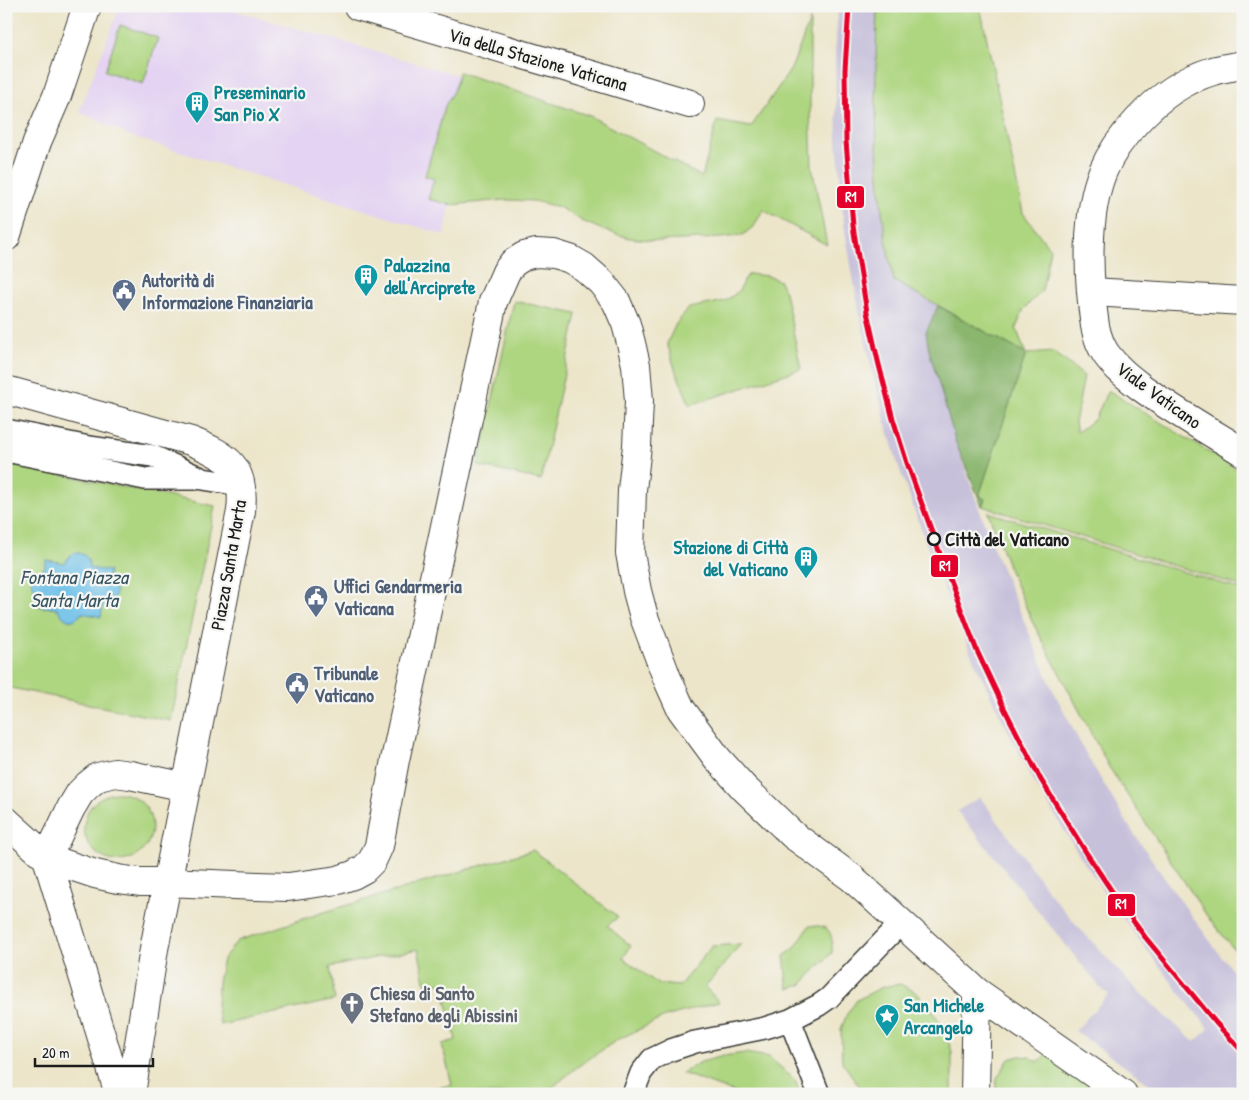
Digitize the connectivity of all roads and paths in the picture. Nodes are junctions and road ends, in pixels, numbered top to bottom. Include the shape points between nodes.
1 (87, 6) edge
2 (358, 6) edge
3 (1243, 65) edge
4 (690, 104) dead end
5 (6, 237) edge
6 (1092, 292) junction
7 (1243, 301) edge
8 (6, 390) edge
9 (6, 430) edge
10 (6, 451) edge
11 (1243, 452) edge
12 (203, 479) junction
13 (240, 485) junction
14 (186, 787) junction
15 (6, 821) edge
16 (47, 858) junction
17 (167, 882) junction
18 (901, 923) junction
19 (977, 992) junction
20 (790, 1020) junction
21 (119, 1094) edge
22 (131, 1094) edge
23 (634, 1094) edge
24 (819, 1094) edge
25 (975, 1094) edge
26 (1123, 1094) edge

1 - 5 street
2 - 4 street, Via della Stazione Vaticana
3 - 6 street, Viale Vaticano via 1213,71 1175,88 1154,104 1118,143 1103,171 1092,212
6 - 7 street
6 - 11 street, Viale Vaticano via 1097,337 1124,374
8 - 13 street, Piazza Santa Marta via 191,441 226,459 237,472
9 - 12 lane via 153,456
10 - 12 lane via 145,479
12 - 13 lane
13 - 14 street, Piazza Santa Marta via 241,511
14 - 16 street via 114,773 98,778 80,793
14 - 17 street, Piazza Santa Marta
15 - 16 street
16 - 17 street via 118,879
16 - 21 street
17 - 18 street via 288,886 338,880 364,869 372,861 379,846 493,302 513,263 536,253 554,254 584,267 601,282 616,301 632,343 639,401 630,553 644,616 681,709 717,758 793,835 852,878
17 - 22 street, Piazza Santa Marta
18 - 19 street
18 - 20 lane via 829,998
19 - 25 street
19 - 26 street
20 - 23 lane via 694,1042 652,1059 641,1073
20 - 24 lane

